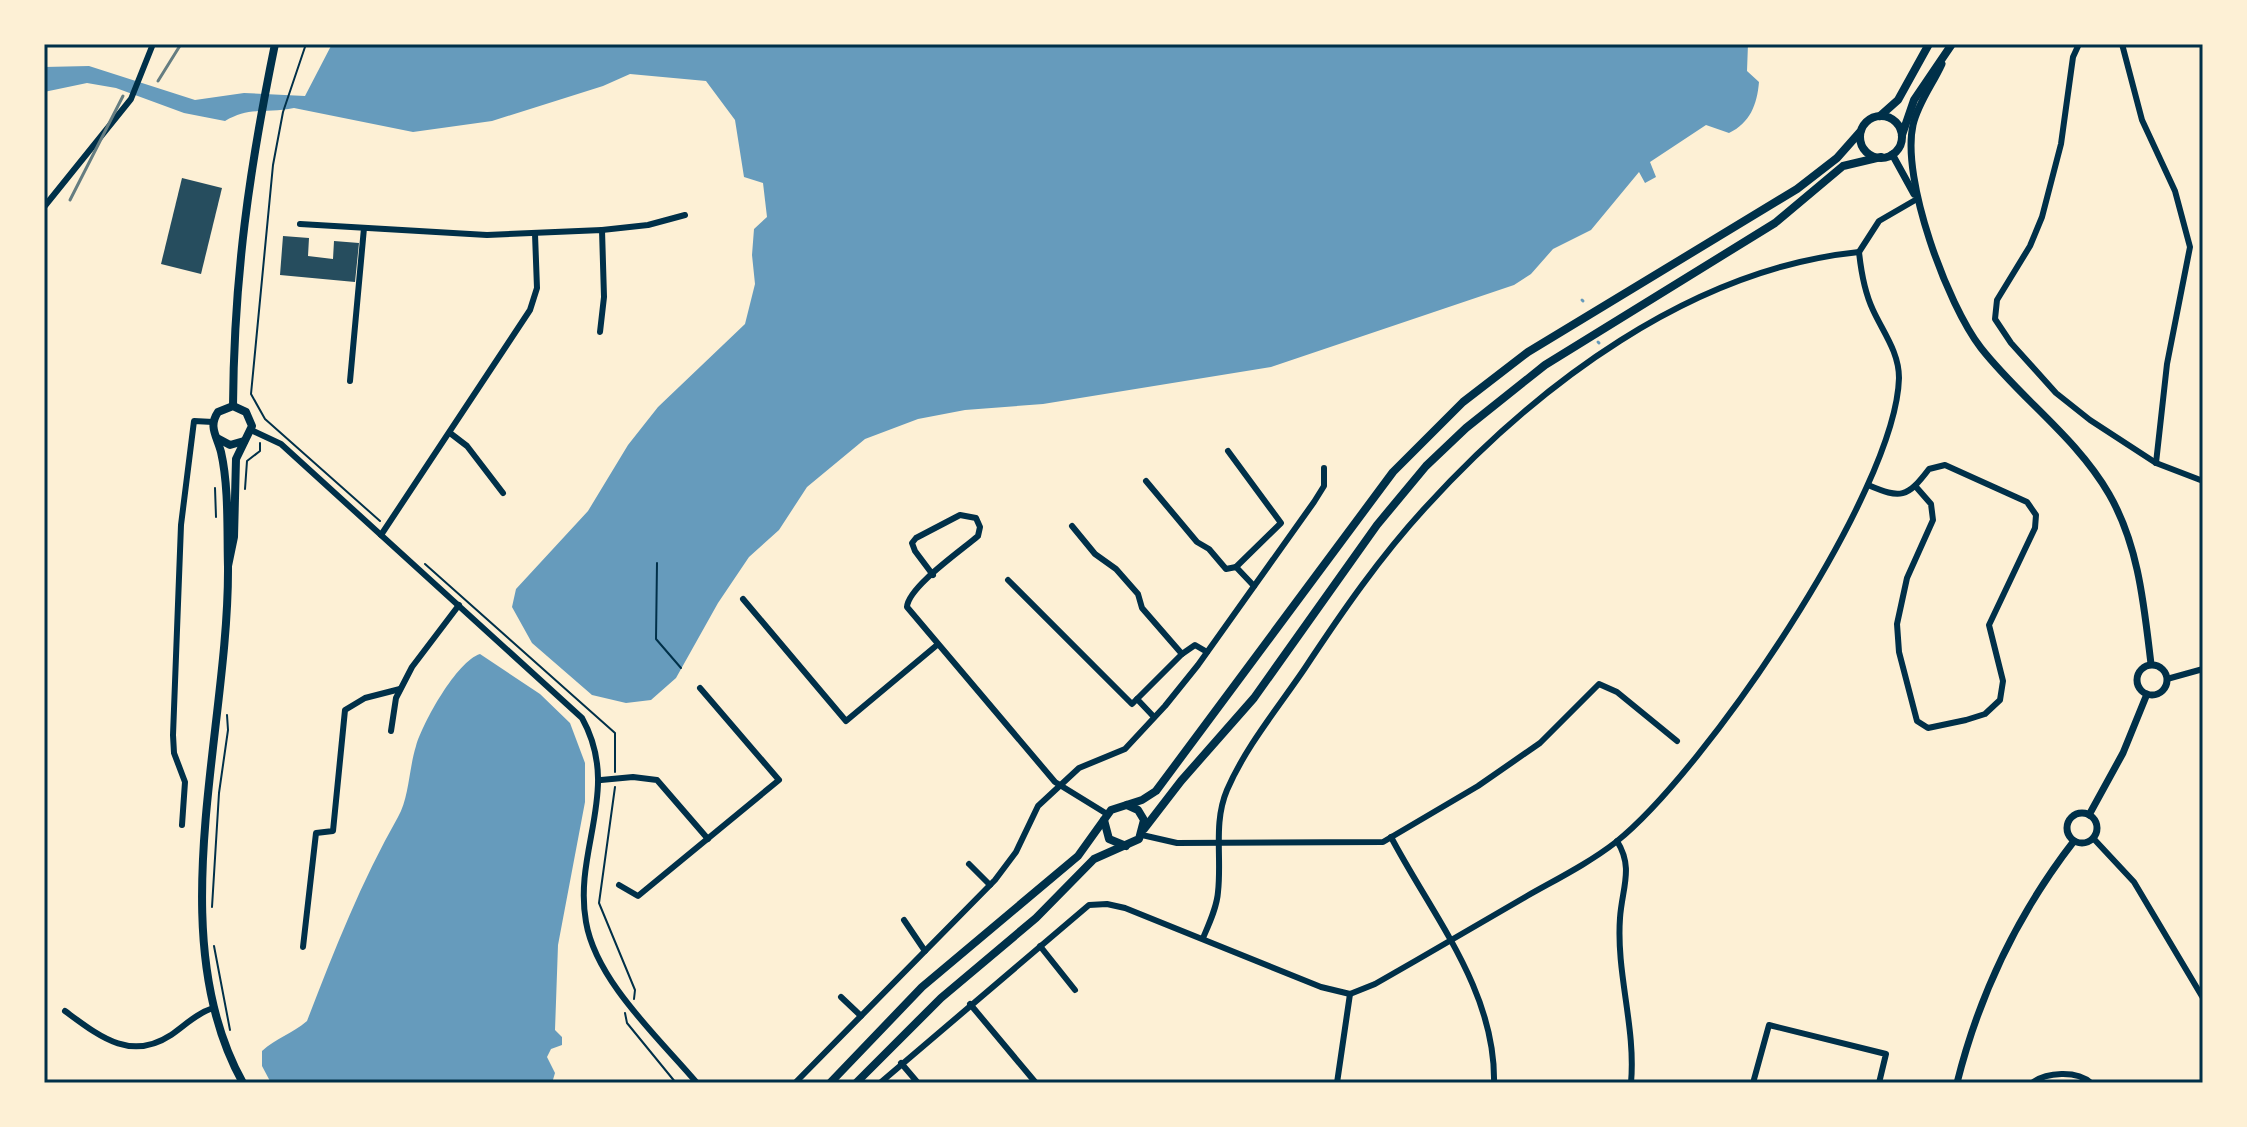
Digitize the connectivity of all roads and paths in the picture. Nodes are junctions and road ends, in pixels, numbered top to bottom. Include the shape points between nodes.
1 (153, 44) edge
2 (275, 44) edge
3 (306, 44) edge
4 (1929, 44) edge
5 (1952, 44) edge
6 (2079, 44) edge
7 (2122, 44) edge
8 (1946, 55) junction
9 (1880, 116) junction
10 (1860, 132) junction
11 (1901, 136) junction
12 (1892, 154) junction
13 (1881, 157) junction
14 (1840, 162) junction
15 (1917, 199) junction
16 (44, 207) edge
17 (685, 215) dead end
18 (300, 224) dead end
19 (364, 228) junction
20 (602, 230) junction
21 (535, 234) junction
22 (1859, 252) junction
23 (600, 332) dead end
24 (350, 381) dead end
25 (233, 406) junction
26 (265, 419) junction
27 (213, 422) junction
28 (256, 432) junction
29 (450, 433) junction
30 (216, 437) junction
31 (245, 441) junction
32 (1228, 451) dead end
33 (2156, 463) junction
34 (1324, 468) dead end
35 (1146, 481) dead end
36 (2203, 481) edge
37 (1868, 485) junction
38 (215, 488) dead end
39 (1917, 488) junction
40 (503, 493) dead end
41 (244, 501) dead end
42 (216, 517) dead end
43 (1072, 526) dead end
44 (387, 528) junction
45 (1272, 532) junction
46 (381, 535) junction
47 (1285, 543) junction
48 (421, 560) dead end
49 (657, 563) dead end
50 (228, 566) junction
51 (1236, 567) junction
52 (933, 575) junction
53 (1008, 580) dead end
54 (1254, 586) junction
55 (743, 599) dead end
56 (459, 605) junction
57 (937, 645) junction
58 (1207, 652) junction
59 (1182, 654) junction
60 (2151, 664) junction
61 (681, 668) dead end
62 (2203, 669) edge
63 (2167, 679) junction
64 (700, 688) dead end
65 (400, 689) junction
66 (2147, 694) junction
67 (1137, 699) junction
68 (227, 706) dead end
69 (1154, 717) junction
70 (391, 731) dead end
71 (1677, 741) dead end
72 (615, 778) junction
73 (601, 780) junction
74 (1061, 787) junction
75 (1126, 805) junction
76 (2089, 815) junction
77 (1106, 817) junction
78 (182, 825) dead end
79 (1143, 832) junction
80 (1391, 837) junction
81 (2093, 838) junction
82 (708, 839) junction
83 (1617, 841) junction
84 (2074, 841) junction
85 (1219, 844) junction
86 (1127, 846) junction
87 (969, 864) dead end
88 (619, 885) dead end
89 (990, 885) junction
90 (212, 909) dead end
91 (904, 920) dead end
92 (212, 935) dead end
93 (1203, 938) junction
94 (1450, 941) junction
95 (1040, 946) junction
96 (303, 947) dead end
97 (925, 951) junction
98 (1075, 990) dead end
99 (1350, 994) junction
100 (841, 997) dead end
101 (2203, 998) edge
102 (629, 1003) junction
103 (970, 1004) junction
104 (213, 1008) junction
105 (65, 1011) dead end
106 (861, 1016) junction
107 (231, 1034) dead end
108 (901, 1063) junction
109 (1337, 1082) edge
110 (243, 1083) edge
111 (676, 1083) edge
112 (697, 1083) edge
113 (795, 1083) edge
114 (830, 1083) edge
115 (856, 1083) edge
116 (880, 1083) edge
117 (918, 1083) edge
118 (1036, 1083) edge
119 (1348, 1083) edge
120 (1494, 1083) edge
121 (1631, 1083) edge
122 (1753, 1083) edge
123 (1879, 1083) edge
124 (1957, 1083) edge
125 (2032, 1083) edge
126 (2091, 1083) edge

1 - 16 street via 131,99
2 - 25 main road via 239,247
3 - 26 path via 283,112 267,201 251,371 251,394
4 - 9 main road via 1898,100
5 - 8 main road
6 - 33 street via 2042,217 1994,314 2011,343 2056,393
7 - 33 street via 2142,120 2175,191 2190,247 2167,364
8 - 11 main road via 1914,100
8 - 15 street via 1913,124
9 - 10 main road via 1867,121
9 - 11 main road via 1896,122
10 - 13 main road via 1866,151
10 - 14 main road
11 - 12 main road
12 - 13 main road
12 - 15 street
13 - 14 main road
14 - 75 main road via 1528,352 1444,420 1359,514 1163,782 1149,796
14 - 79 main road via 1829,179 1775,223 1545,365 1426,466 1377,525 1254,698
15 - 22 street via 1879,221
15 - 60 street via 1962,318 1981,347 2072,443 2110,496 2136,564
17 - 20 street
18 - 19 street
19 - 21 street
19 - 24 street
20 - 21 street
20 - 23 street
21 - 29 street via 536,297
22 - 37 street via 1869,299 1899,376 1891,421
22 - 85 street via 1781,266 1727,284 1621,343 1507,427 1425,507 1345,608 1233,776 1219,818
25 - 27 main road via 222,409
25 - 28 main road via 246,412
26 - 28 path
26 - 44 path
27 - 30 main road
27 - 78 street via 194,421 181,525 173,735 185,782
28 - 31 main road
28 - 41 path via 260,451 247,461
28 - 46 street via 281,444
29 - 40 street via 467,446
29 - 44 street
30 - 31 main road via 230,445
30 - 50 main road
31 - 50 main road via 236,459
32 - 45 street via 1280,521
33 - 36 street
34 - 47 street via 1324,486
35 - 51 street via 1197,542 1226,569
37 - 39 street via 1895,495
37 - 83 street via 1761,670 1667,790
38 - 42 path
39 - 39 street via 1929,469 1945,465 2027,502 2037,520 1989,625 2003,681 2000,700 1985,714 1936,727 1917,721 1897,632 1903,590 1933,520 1931,504
43 - 59 street via 1124,577 1142,608
44 - 46 street
45 - 47 street
45 - 51 street
46 - 56 street
47 - 54 street
48 - 72 path via 615,733
49 - 61 path via 656,639
50 - 104 main road via 204,889 203,937
51 - 54 street
52 - 52 street via 912,543 960,515 976,518 978,536
52 - 57 street via 907,603
53 - 67 street via 1132,704
54 - 58 street
55 - 57 street via 846,721
56 - 65 street
56 - 73 street via 578,713 596,750
57 - 74 street
58 - 59 street via 1195,645
58 - 69 street
59 - 67 street
60 - 63 street via 2162,668
60 - 66 street via 2141,668 2136,679
62 - 63 street
63 - 66 street via 2162,692
64 - 82 street via 779,780
65 - 70 street
65 - 96 street via 365,698 345,710 337,809 333,831 316,833
66 - 76 street
67 - 69 street
68 - 90 path
69 - 74 street via 1125,749 1079,768
71 - 80 street via 1617,692 1599,684 1540,743
72 - 73 street
72 - 82 street via 657,780
72 - 102 path via 599,903 635,990
73 - 102 street via 586,879 586,921 601,964
74 - 77 street
74 - 89 street via 1038,806 1016,852
75 - 77 main road
75 - 79 main road via 1140,812
76 - 81 street via 2096,825
76 - 84 street via 2076,814 2069,820 2068,834
77 - 86 main road via 1109,839
77 - 114 main road via 1078,856 932,978
79 - 85 street via 1160,842
79 - 86 main road
80 - 85 street via 1366,844
80 - 94 street
81 - 84 street
81 - 101 street via 2134,882
82 - 88 street via 638,896
83 - 94 street
83 - 121 street via 1628,860 1619,933 1632,1031
84 - 124 street via 1984,993
85 - 93 street via 1218,894
86 - 115 main road via 1094,859
87 - 89 street
89 - 97 street
91 - 97 street
92 - 107 path
93 - 95 street via 1125,908 1098,904 1086,907
93 - 99 street
94 - 99 street
94 - 120 street via 1483,1007
95 - 98 street
95 - 103 street
97 - 106 street
99 - 109 street
100 - 106 street
102 - 111 path via 624,1007 626,1021
102 - 112 street
103 - 108 street
103 - 118 street
104 - 105 street via 159,1042 139,1048 113,1044
104 - 110 main road
106 - 113 street
108 - 116 street
108 - 117 street
109 - 119 street
122 - 123 street via 1769,1025 1886,1054
125 - 126 street via 2071,1074

